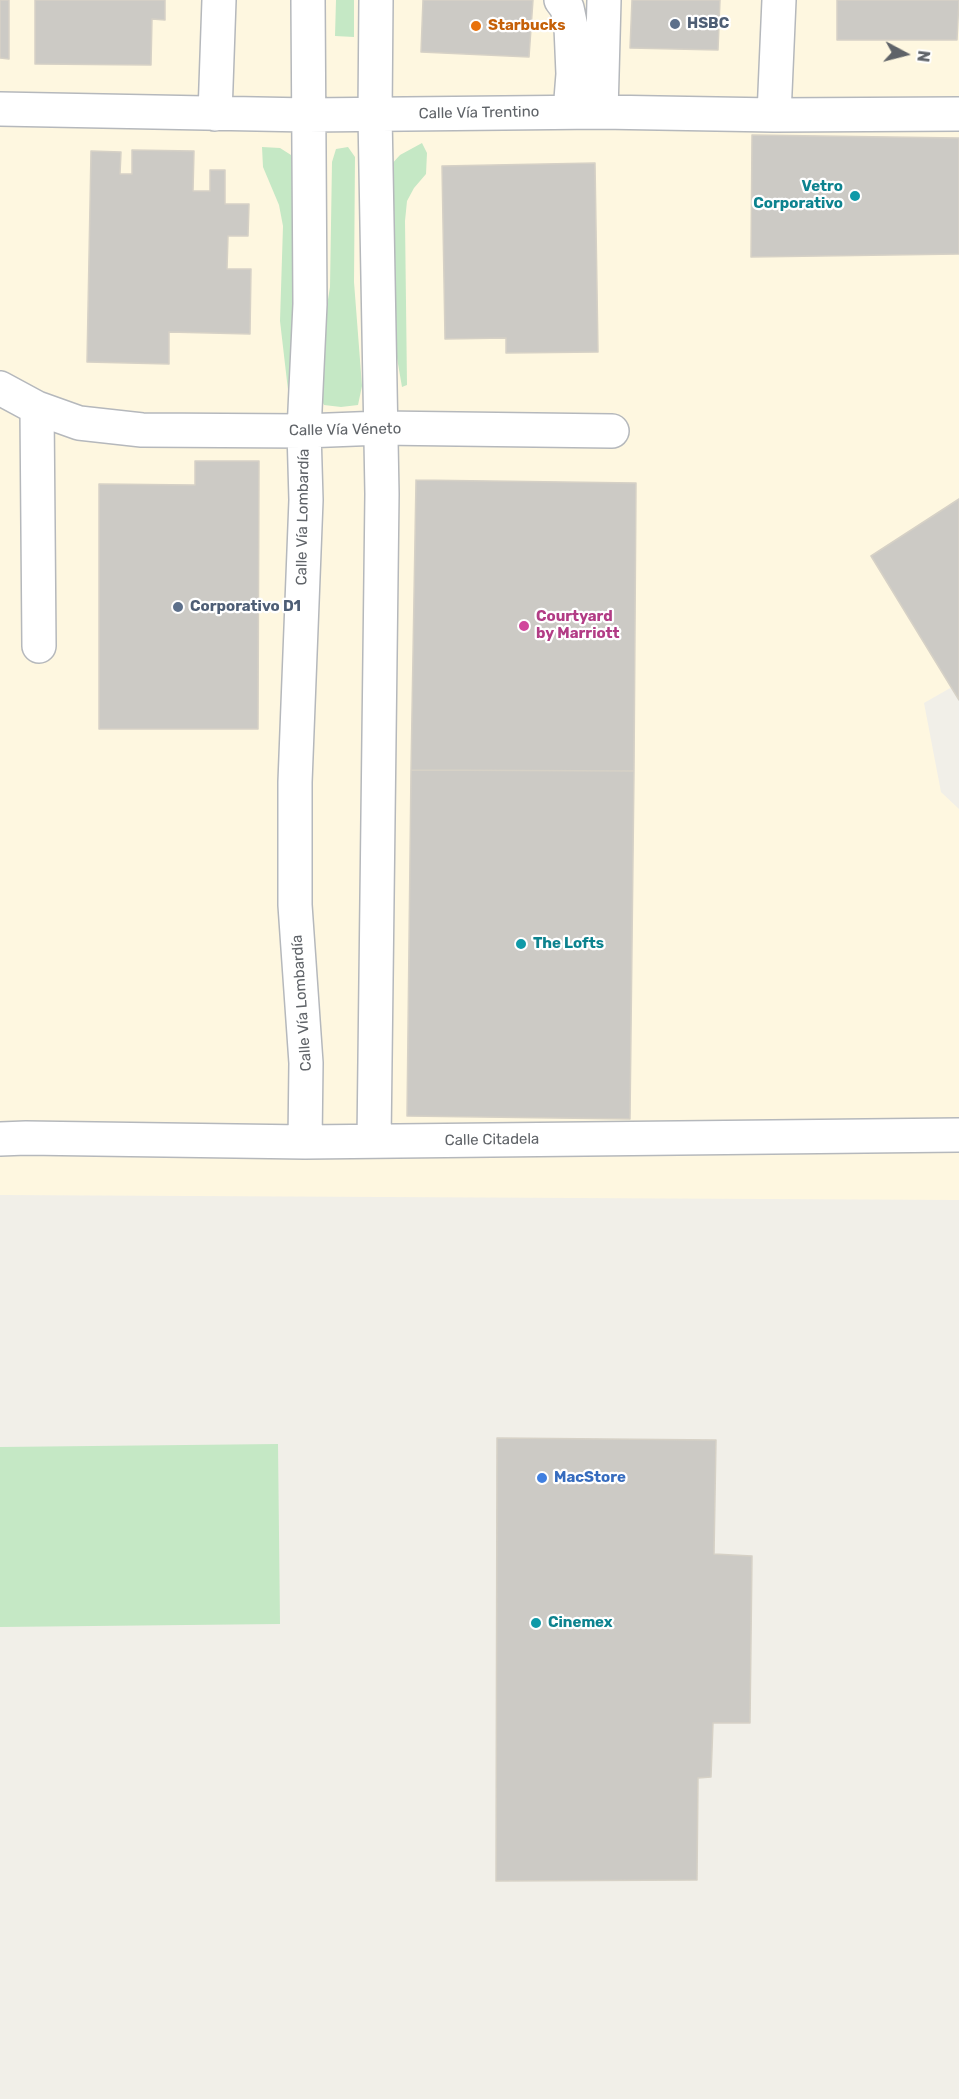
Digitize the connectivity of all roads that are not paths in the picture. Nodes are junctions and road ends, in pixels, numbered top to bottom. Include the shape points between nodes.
1 (219, 0) edge
2 (308, 0) edge
3 (376, 0) edge
4 (561, 0) edge
5 (604, 0) edge
6 (779, 0) edge
7 (0, 109) edge
8 (586, 112) junction
9 (215, 114) junction
10 (959, 114) edge
11 (308, 115) junction
12 (375, 115) junction
13 (774, 115) junction
14 (0, 388) edge
15 (37, 408) junction
16 (381, 428) junction
17 (612, 430) dead end
18 (304, 431) junction
19 (39, 646) dead end
20 (959, 1135) edge
21 (9, 1137) edge
22 (374, 1141) junction
23 (305, 1142) junction

1 - 9 street
2 - 11 street, Calle Vía Lombardía
3 - 12 street
4 - 8 street via 571,27 573,75
5 - 8 street
6 - 13 street
7 - 9 street, Calle Vía Trentino
8 - 12 street, Calle Vía Trentino
8 - 13 street, Calle Vía Trentino
9 - 11 street, Calle Vía Trentino
10 - 13 street, Calle Vía Trentino
11 - 12 street, Calle Vía Trentino
11 - 18 street, Calle Vía Lombardía via 310,304
12 - 16 street
14 - 15 street, Calle Vía Véneto
15 - 18 street, Calle Vía Véneto via 79,423 142,430
15 - 19 street
16 - 17 street, Calle Vía Véneto
16 - 18 street, Calle Vía Véneto
16 - 22 street
18 - 23 street, Calle Vía Lombardía via 306,500 295,904 306,1063
20 - 22 street, Calle Citadela
21 - 23 street, Calle Citadela
22 - 23 street, Calle Citadela

